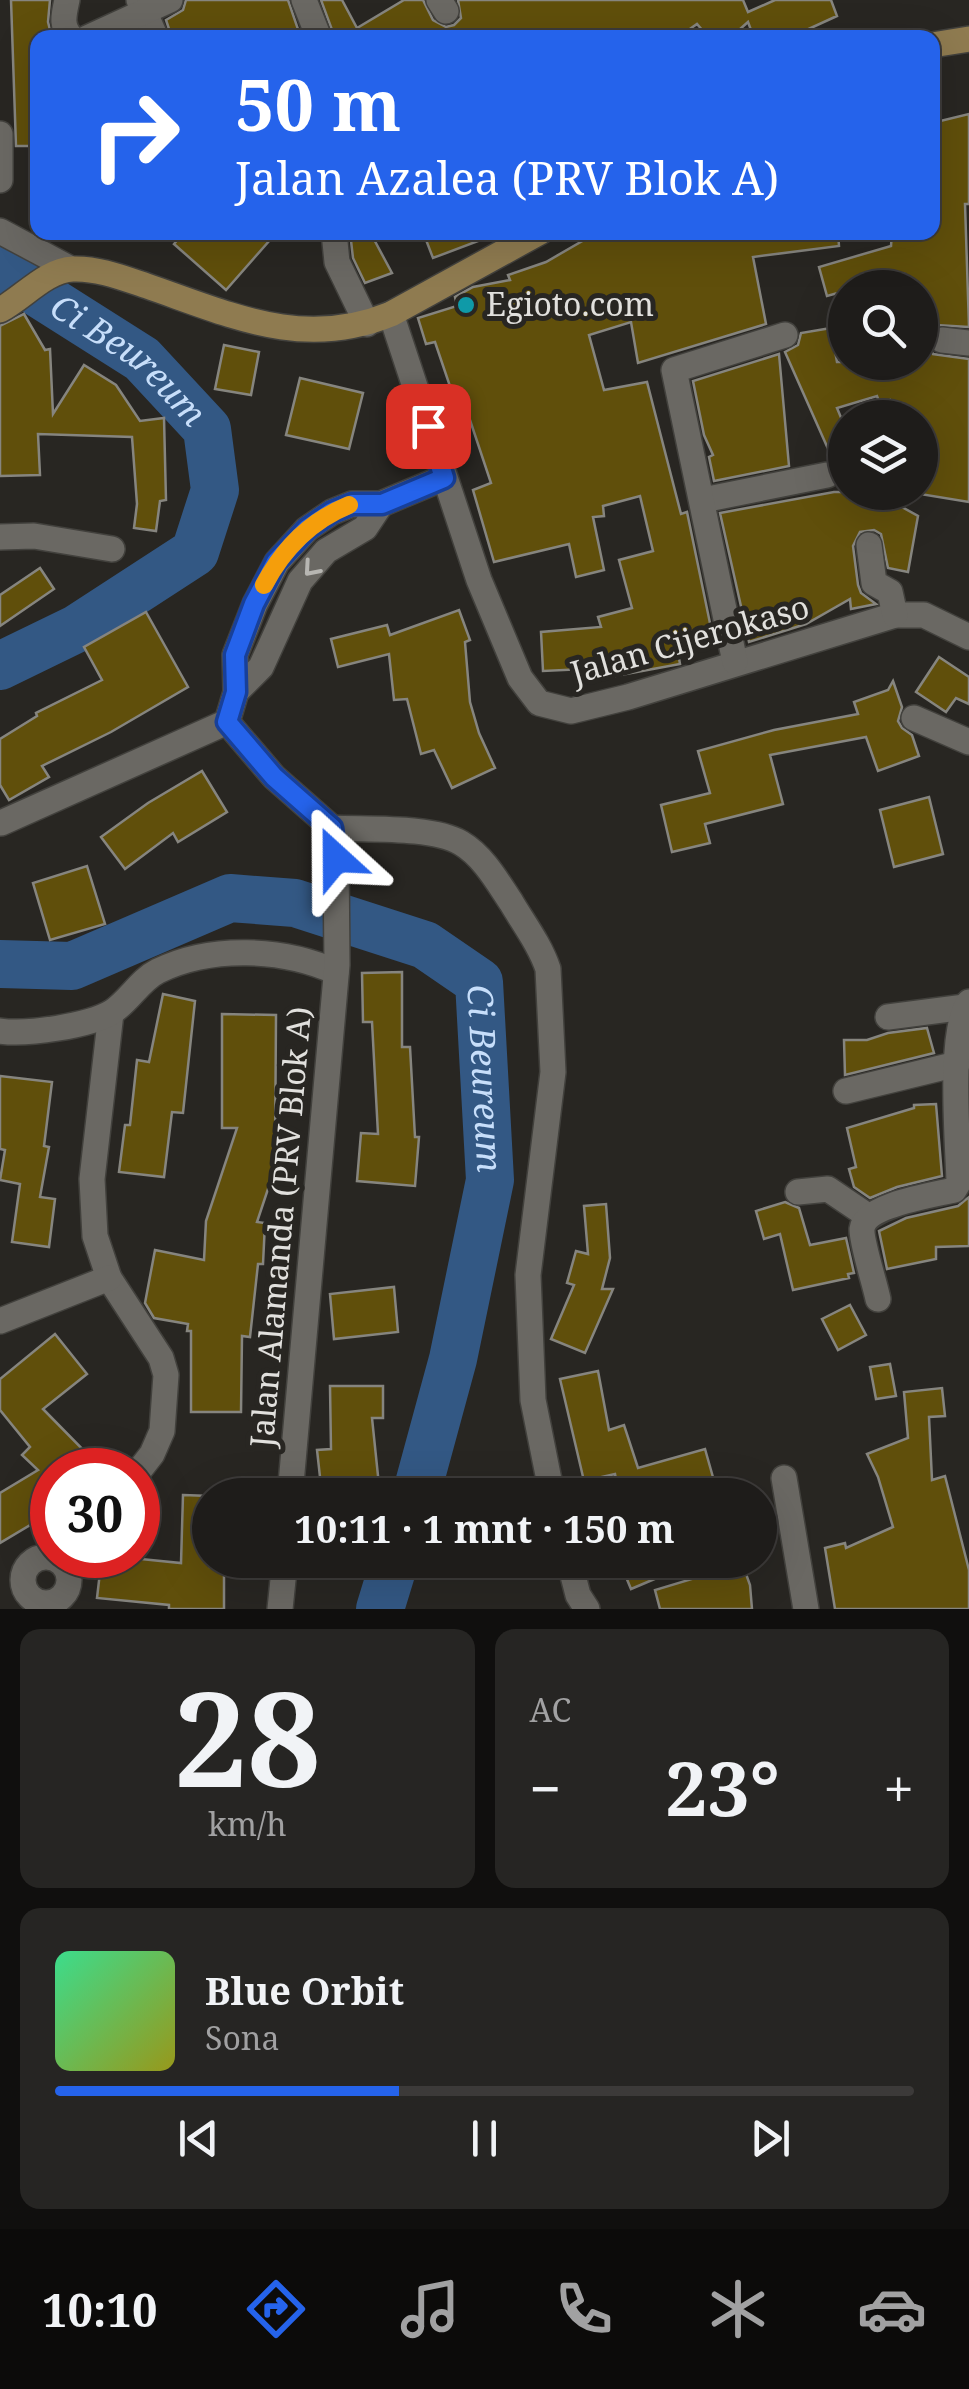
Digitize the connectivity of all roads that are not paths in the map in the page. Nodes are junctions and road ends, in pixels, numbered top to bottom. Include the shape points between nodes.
1 (67, 0) edge
2 (170, 0) edge
3 (304, 0) edge
4 (141, 6) edge
5 (68, 30) edge
6 (100, 30) edge
7 (152, 30) edge
8 (316, 30) edge
9 (969, 39) edge
10 (940, 43) edge
11 (0, 134) edge
12 (0, 180) edge
13 (0, 230) edge
14 (335, 240) edge
15 (525, 240) edge
16 (70, 268) junction
17 (3, 308) edge
18 (379, 319) junction
19 (785, 335) dead end
20 (942, 340) dead end
21 (969, 343) edge
22 (827, 475) dead end
23 (444, 478) junction
24 (704, 500) junction
25 (0, 537) edge
26 (869, 544) dead end
27 (112, 549) dead end
28 (896, 615) junction
29 (969, 637) edge
30 (735, 662) junction
31 (914, 718) dead end
32 (227, 722) junction
33 (969, 742) edge
34 (1, 824) edge
35 (332, 828) junction
36 (337, 969) junction
37 (967, 1005) edge
38 (111, 1012) junction
39 (888, 1017) dead end
40 (0, 1031) edge
41 (957, 1064) junction
42 (846, 1091) dead end
43 (798, 1192) dead end
44 (868, 1216) junction
45 (109, 1278) junction
46 (878, 1299) dead end
47 (0, 1321) edge
48 (155, 1448) edge
49 (292, 1478) edge
50 (549, 1478) edge
51 (784, 1478) dead end
52 (30, 1565) edge
53 (67, 1578) edge
54 (283, 1578) edge
55 (574, 1578) edge
56 (66, 1604) edge
57 (280, 1609) edge
58 (586, 1609) edge
59 (806, 1609) edge

1 - 5 street
2 - 4 street
3 - 8 street
4 - 6 street
4 - 7 street
9 - 10 main road
11 - 12 street
13 - 16 street
14 - 18 street, Jalan Cijerokaso via 337,262
15 - 18 main road
16 - 17 main road
16 - 18 main road via 107,272 264,326 328,330
18 - 23 street, Jalan Cijerokaso
19 - 24 street via 674,370
20 - 21 street
22 - 24 street
23 - 30 street, Jalan Cijerokaso via 505,646 540,704 571,710
23 - 32 street via 382,504 332,512 276,562 235,655 236,692
24 - 30 street
25 - 27 street
26 - 28 street via 874,582 890,592
28 - 29 street, Jalan Cijerokaso via 924,615
28 - 30 street, Jalan Cijerokaso
31 - 33 street
32 - 34 street
32 - 35 street via 274,777
35 - 36 street, Jalan Alamanda (PRV Blok A)
35 - 50 street via 443,835 462,844 490,872 548,969 553,1072 528,1274 533,1400
36 - 38 street via 254,952 182,961 153,973
36 - 49 street, Jalan Alamanda (PRV Blok A)
37 - 39 street
37 - 41 street
38 - 40 street via 51,1029
38 - 45 street via 92,1179 95,1236
41 - 42 street
41 - 44 street via 957,1187
43 - 44 street via 828,1189
44 - 46 street via 862,1228
45 - 47 street
45 - 48 street via 166,1375
51 - 59 street
52 - 56 street via 24,1589 39,1602
53 - 56 street
54 - 57 street
55 - 58 street

